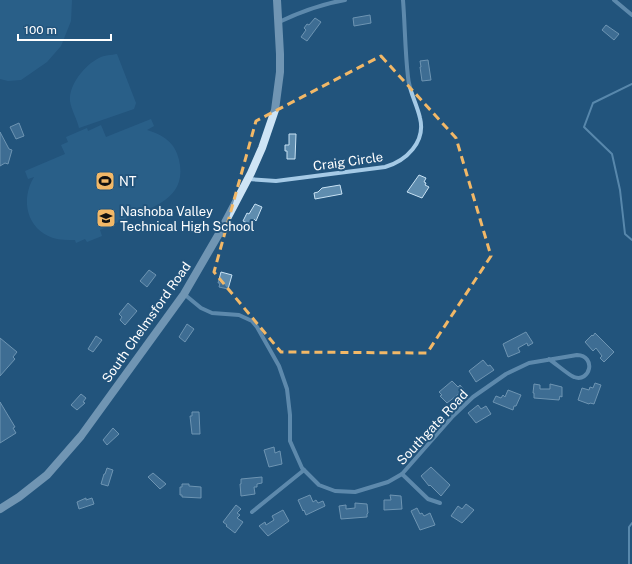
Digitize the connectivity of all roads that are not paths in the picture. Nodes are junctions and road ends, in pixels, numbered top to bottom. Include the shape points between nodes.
1 (277, 0) edge
2 (345, 0) edge
3 (403, 0) edge
4 (614, 0) edge
5 (632, 16) edge
6 (279, 22) junction
7 (248, 179) junction
8 (184, 294) junction
9 (549, 359) junction
10 (304, 470) junction
11 (402, 474) junction
12 (440, 503) dead end
13 (0, 509) edge
14 (252, 512) dead end

1 - 6 main road, South Chelmsford Road
2 - 6 street via 305,10
3 - 7 street, Craig Circle via 408,78 421,118 421,129 412,151 396,164 385,167 276,181
4 - 5 street
6 - 7 main road, South Chelmsford Road via 280,72 275,110
7 - 8 main road, South Chelmsford Road
8 - 10 street, Southgate Road via 201,308 212,313 239,315 252,321 257,328 275,359 285,384 290,415 290,441
8 - 13 main road, South Chelmsford Road via 61,460 35,485
9 - 9 street, Southgate Road via 575,378 585,376 589,370 588,362 582,356
9 - 11 street, Southgate Road via 524,365 473,397
10 - 11 street, Southgate Road via 319,485 335,491 354,492 388,482
10 - 14 street
11 - 12 street via 428,498

